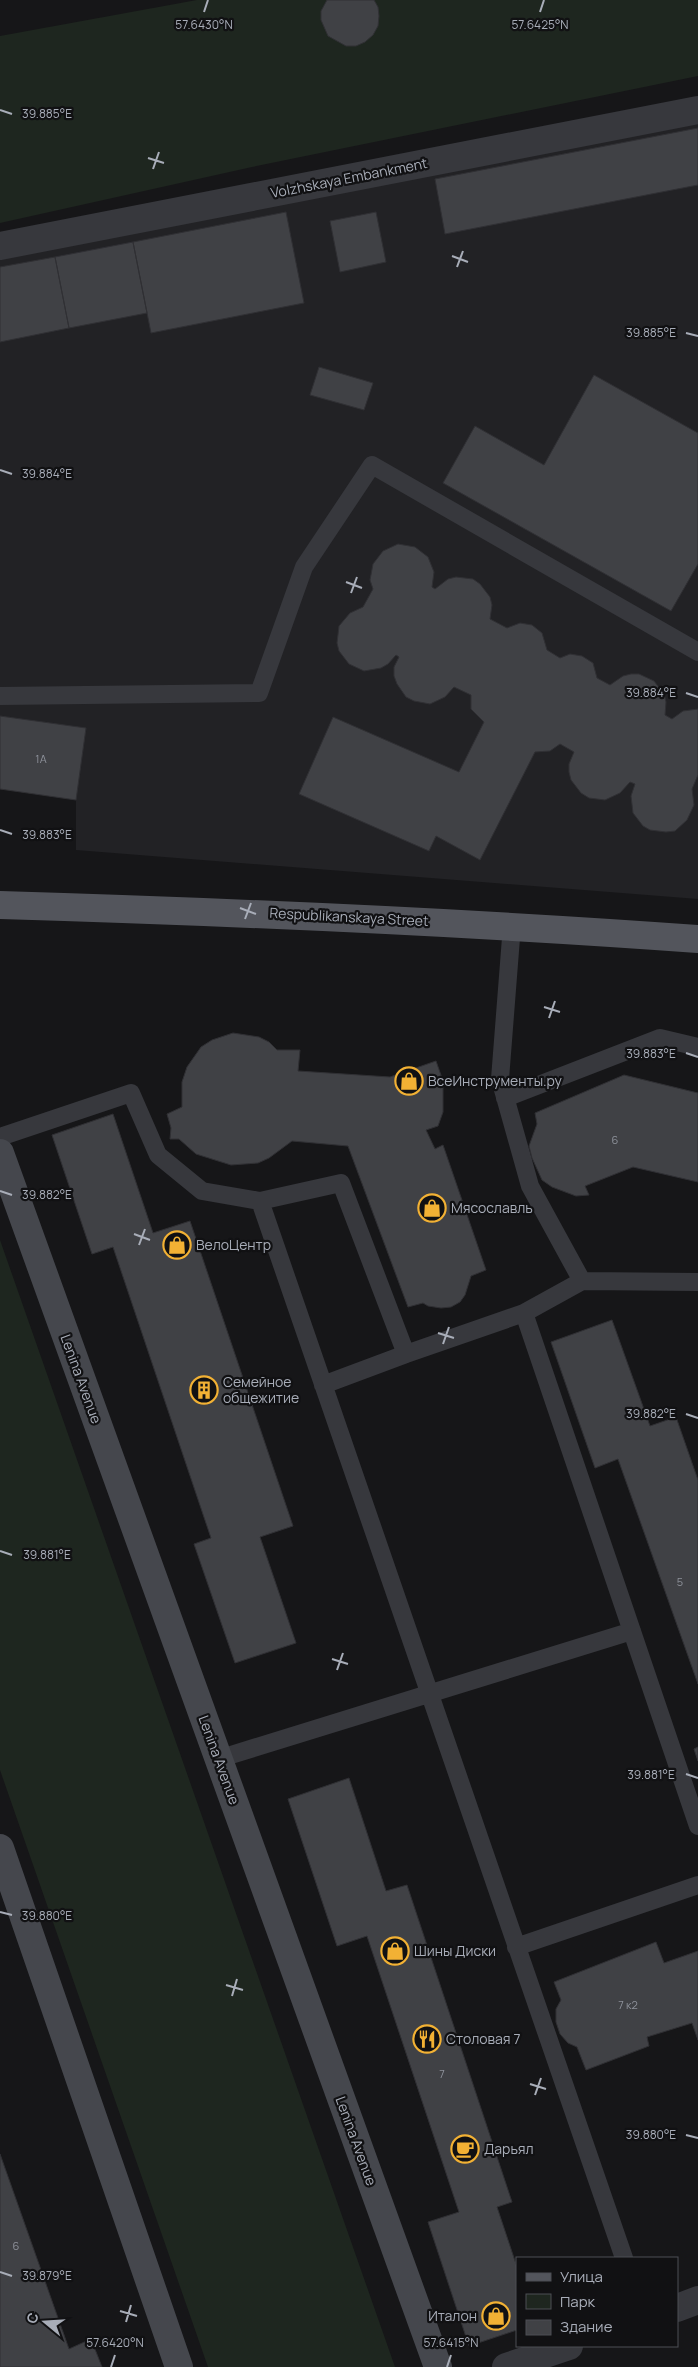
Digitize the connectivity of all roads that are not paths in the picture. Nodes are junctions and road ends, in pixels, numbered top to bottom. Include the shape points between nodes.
1 (698, 110) edge
2 (0, 246) edge
3 (698, 652) edge
4 (0, 696) edge
5 (0, 905) edge
6 (512, 925) junction
7 (698, 938) edge
8 (698, 1047) edge
9 (504, 1098) junction
10 (0, 1137) edge
11 (0, 1153) edge
12 (260, 1201) junction
13 (582, 1281) junction
14 (698, 1282) edge
15 (524, 1313) junction
16 (406, 1354) junction
17 (323, 1385) junction
18 (632, 1631) junction
19 (429, 1694) junction
20 (218, 1759) junction
21 (698, 1826) edge
22 (1, 1852) edge
23 (698, 1885) edge
24 (516, 1947) junction
25 (624, 2257) edge
26 (698, 2300) edge
27 (678, 2308) edge
28 (566, 2347) edge
29 (180, 2367) edge
30 (438, 2367) edge
31 (506, 2367) edge

1 - 2 street, Volzhskaya Embankment
3 - 4 lane via 372,464 304,567 259,693
5 - 6 main road, Respublikanskaya Street
6 - 7 main road, Respublikanskaya Street
6 - 9 lane via 500,1079
8 - 9 lane via 660,1038
9 - 13 lane via 530,1186
10 - 12 lane via 131,1093 158,1155 202,1191
11 - 20 main road, Lenina Avenue
12 - 16 lane via 341,1183
12 - 17 lane
13 - 14 lane
13 - 15 lane
15 - 16 lane
15 - 18 lane
16 - 17 lane
17 - 19 lane
18 - 19 lane
18 - 21 lane
19 - 20 lane
19 - 24 lane
20 - 30 main road, Lenina Avenue
22 - 29 main road
23 - 24 lane
24 - 25 lane
26 - 27 street
28 - 31 street

